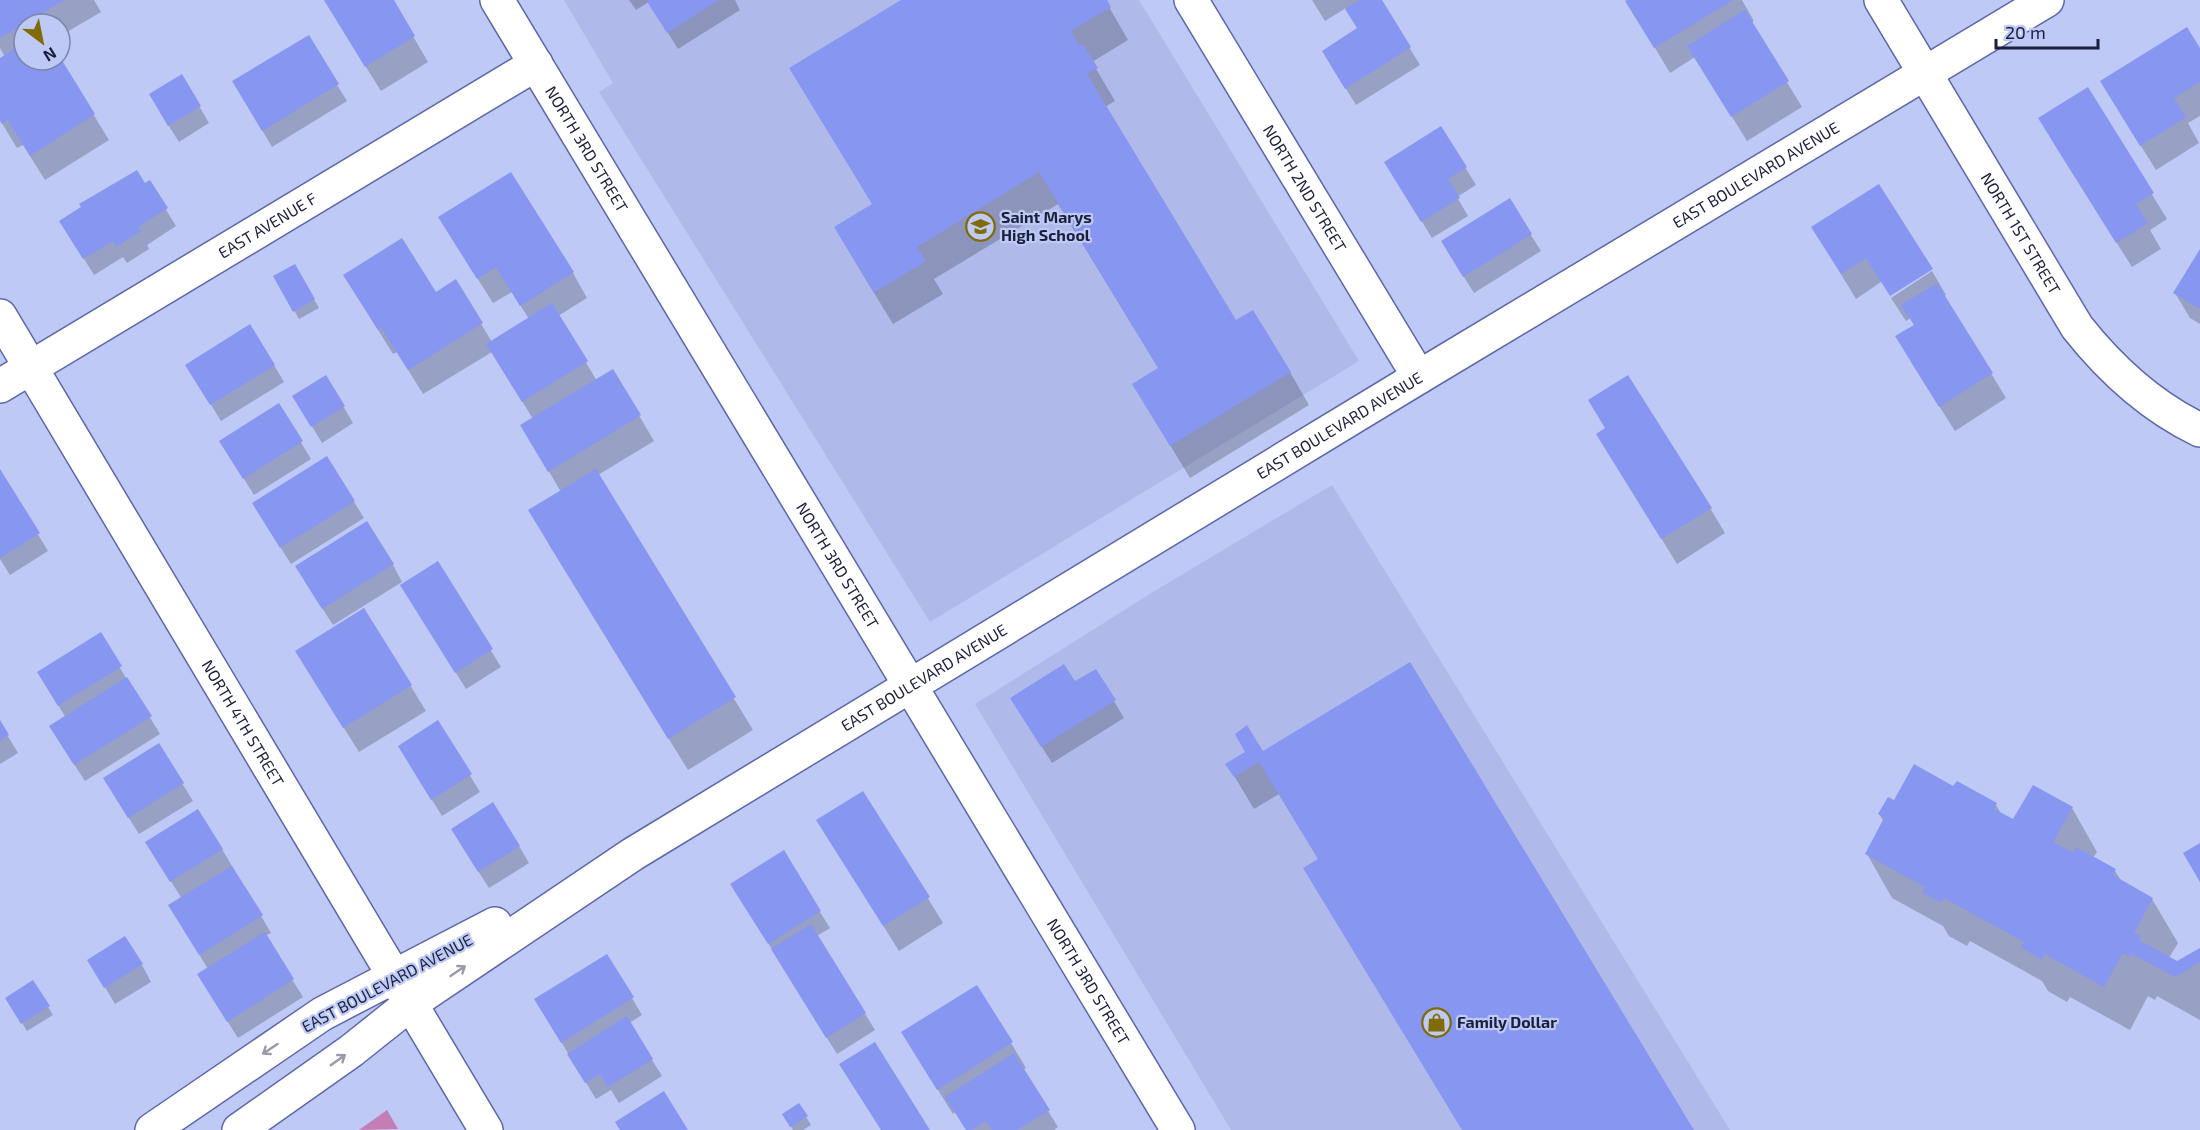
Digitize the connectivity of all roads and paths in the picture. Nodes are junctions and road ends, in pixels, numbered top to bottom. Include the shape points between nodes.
1 (497, 0) edge
2 (1191, 0) edge
3 (1881, 0) edge
4 (2047, 0) edge
5 (536, 64) junction
6 (1926, 73) junction
7 (0, 316) edge
8 (31, 367) junction
9 (1419, 377) junction
10 (0, 386) edge
11 (2200, 430) edge
12 (910, 687) junction
13 (401, 991) junction
14 (152, 1130) edge
15 (239, 1130) edge
16 (486, 1130) edge
17 (1178, 1130) edge

1 - 5 street, NORTH 3RD STREET
2 - 9 street, NORTH 2ND STREET
3 - 6 street, NORTH 1ST STREET
4 - 6 street, EAST BOULEVARD AVENUE
5 - 8 street, EAST AVENUE F
5 - 12 street, NORTH 3RD STREET
6 - 9 street, EAST BOULEVARD AVENUE
6 - 11 street, NORTH 1ST STREET via 2077,327 2142,395
7 - 8 street, NORTH 4TH STREET
8 - 10 street, EAST AVENUE F
8 - 13 street, NORTH 4TH STREET
9 - 12 street, EAST BOULEVARD AVENUE
12 - 13 street, EAST BOULEVARD AVENUE
12 - 17 street, NORTH 3RD STREET
13 -> 14 street, EAST BOULEVARD AVENUE via 322,1014
15 -> 13 street, EAST BOULEVARD AVENUE via 351,1051
13 - 16 street, NORTH 4TH STREET

